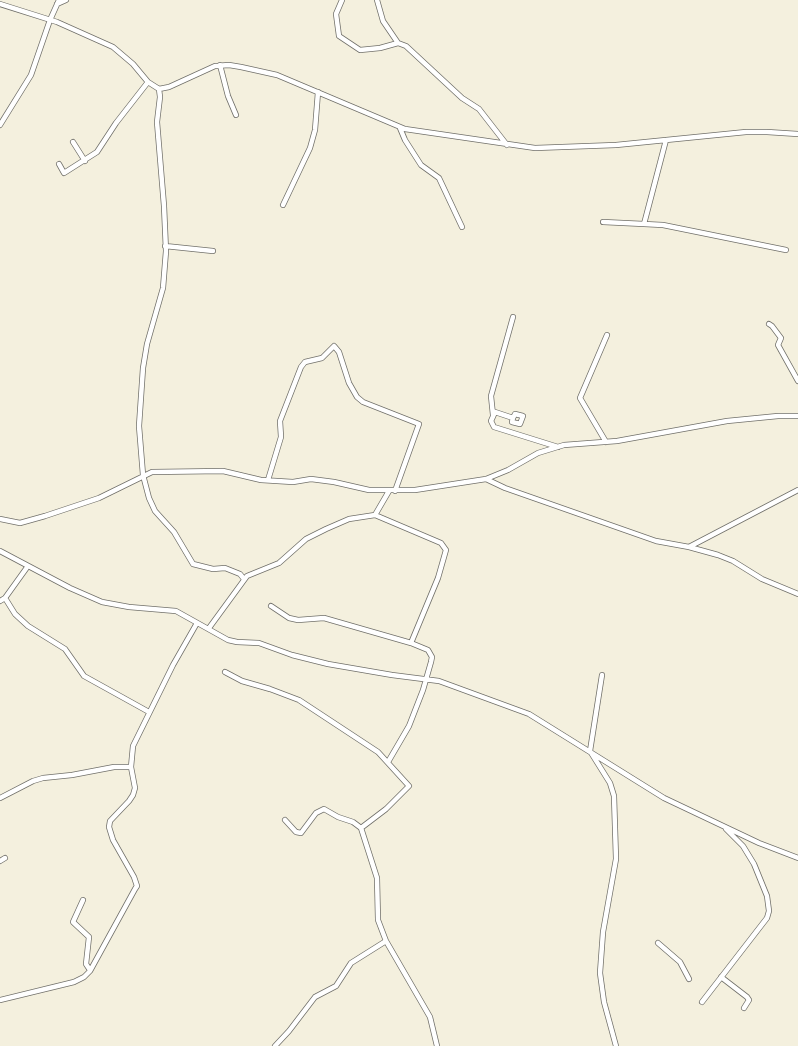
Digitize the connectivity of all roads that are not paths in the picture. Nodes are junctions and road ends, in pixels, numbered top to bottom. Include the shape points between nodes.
1 (66, 0) edge
2 (342, 0) edge
3 (377, 0) edge
4 (58, 2) edge
5 (0, 4) edge
6 (50, 20) junction
7 (398, 43) junction
8 (220, 65) junction
9 (148, 82) junction
10 (159, 89) junction
11 (318, 92) junction
12 (236, 115) dead end
13 (0, 125) edge
14 (400, 128) junction
15 (798, 134) edge
16 (666, 140) junction
17 (73, 142) dead end
18 (507, 145) junction
19 (85, 161) junction
20 (59, 164) dead end
21 (283, 205) dead end
22 (603, 222) dead end
23 (644, 224) junction
24 (462, 228) dead end
25 (165, 246) junction
26 (214, 250) dead end
27 (786, 250) dead end
28 (513, 318) dead end
29 (769, 324) dead end
30 (607, 335) dead end
31 (798, 381) edge
32 (493, 415) junction
33 (798, 416) edge
34 (513, 418) dead end
35 (606, 442) junction
36 (558, 447) junction
37 (143, 475) junction
38 (486, 479) junction
39 (268, 480) junction
40 (798, 490) edge
41 (389, 491) junction
42 (395, 491) junction
43 (376, 515) junction
44 (0, 519) edge
45 (688, 547) junction
46 (0, 551) edge
47 (28, 566) junction
48 (244, 579) junction
49 (798, 594) edge
50 (5, 598) junction
51 (0, 601) edge
52 (271, 606) dead end
53 (197, 623) junction
54 (209, 628) junction
55 (411, 643) junction
56 (225, 672) dead end
57 (602, 675) dead end
58 (426, 678) junction
59 (149, 712) junction
60 (590, 751) junction
61 (388, 762) junction
62 (131, 767) junction
63 (0, 798) edge
64 (285, 820) dead end
65 (724, 826) junction
66 (361, 828) junction
67 (5, 858) dead end
68 (798, 858) edge
69 (0, 861) edge
70 (84, 900) dead end
71 (386, 941) junction
72 (658, 943) dead end
73 (90, 970) junction
74 (721, 977) junction
75 (689, 979) dead end
76 (0, 1000) edge
77 (702, 1002) dead end
78 (744, 1008) dead end
79 (275, 1046) edge
80 (437, 1046) edge
81 (616, 1046) edge

1 - 4 street
2 - 7 street via 336,14 339,36 360,50
3 - 7 street via 383,22
4 - 6 street
5 - 6 street
6 - 9 street via 118,50
6 - 13 street via 31,75
7 - 18 street via 406,46 462,98 479,109
8 - 10 street
8 - 11 street via 241,66 266,72
8 - 12 street
9 - 10 street
9 - 19 street via 116,123 102,147
10 - 25 street via 157,122
11 - 14 street
11 - 21 street via 315,130 310,148
14 - 18 street
14 - 24 street via 421,165 439,178
15 - 16 street via 746,132
16 - 18 street via 535,148
16 - 23 street
17 - 19 street
19 - 20 street via 64,172
22 - 23 street
23 - 27 street via 663,225
25 - 26 street
25 - 37 street via 163,288 143,368 139,426
28 - 32 street via 490,396
29 - 31 street via 781,338 778,345
30 - 35 street via 580,398
32 - 34 street via 495,412
32 - 36 street via 491,421 494,427
33 - 35 street via 727,421
35 - 36 street
36 - 38 street via 538,453
37 - 39 street via 163,471 223,472
37 - 44 street via 99,498 45,516 20,523
37 - 48 street via 155,511 174,532 193,564 213,569 224,568 240,574
38 - 42 street via 441,487
38 - 45 street via 656,541
39 - 41 street via 293,482 311,479 369,490
39 - 42 street via 281,437 280,421 300,367 305,362 322,358 334,346 339,352 349,383 357,397 363,402 419,424
40 - 45 street
41 - 42 street
41 - 43 street
43 - 48 street via 349,519 326,529 306,540 279,563
43 - 55 street via 441,542 446,548 438,578
45 - 49 street via 733,561 762,579
46 - 47 street
47 - 50 street
47 - 53 street via 102,602 129,608 172,610
48 - 54 street
50 - 51 street
50 - 59 street via 28,626 65,649 84,676
52 - 55 street via 289,618 324,618
53 - 54 street
53 - 59 street
54 - 58 street via 228,640 259,642 308,660 392,675
55 - 58 street via 431,653
56 - 61 street via 242,681 299,700 363,741
57 - 60 street
58 - 60 street via 529,714
58 - 61 street via 409,726
59 - 62 street via 133,746
60 - 65 street via 664,798
60 - 81 street via 610,783 614,796 616,859 603,932 600,973 604,1002
61 - 66 street via 409,786 386,809
62 - 63 street via 114,767 43,778
62 - 73 street via 135,788 130,801 114,815 109,827 137,886
64 - 66 street via 296,832 301,833 316,813 324,809
65 - 68 street
65 - 74 street via 754,864 767,896 769,911 767,918
66 - 71 street via 377,878 378,920
67 - 69 street
70 - 73 street via 73,922 89,937 86,964
71 - 79 street via 351,963 336,986 315,997
71 - 80 street via 430,1017
72 - 75 street via 680,962
73 - 76 street via 79,981
74 - 77 street
74 - 78 street via 747,997 749,1000

